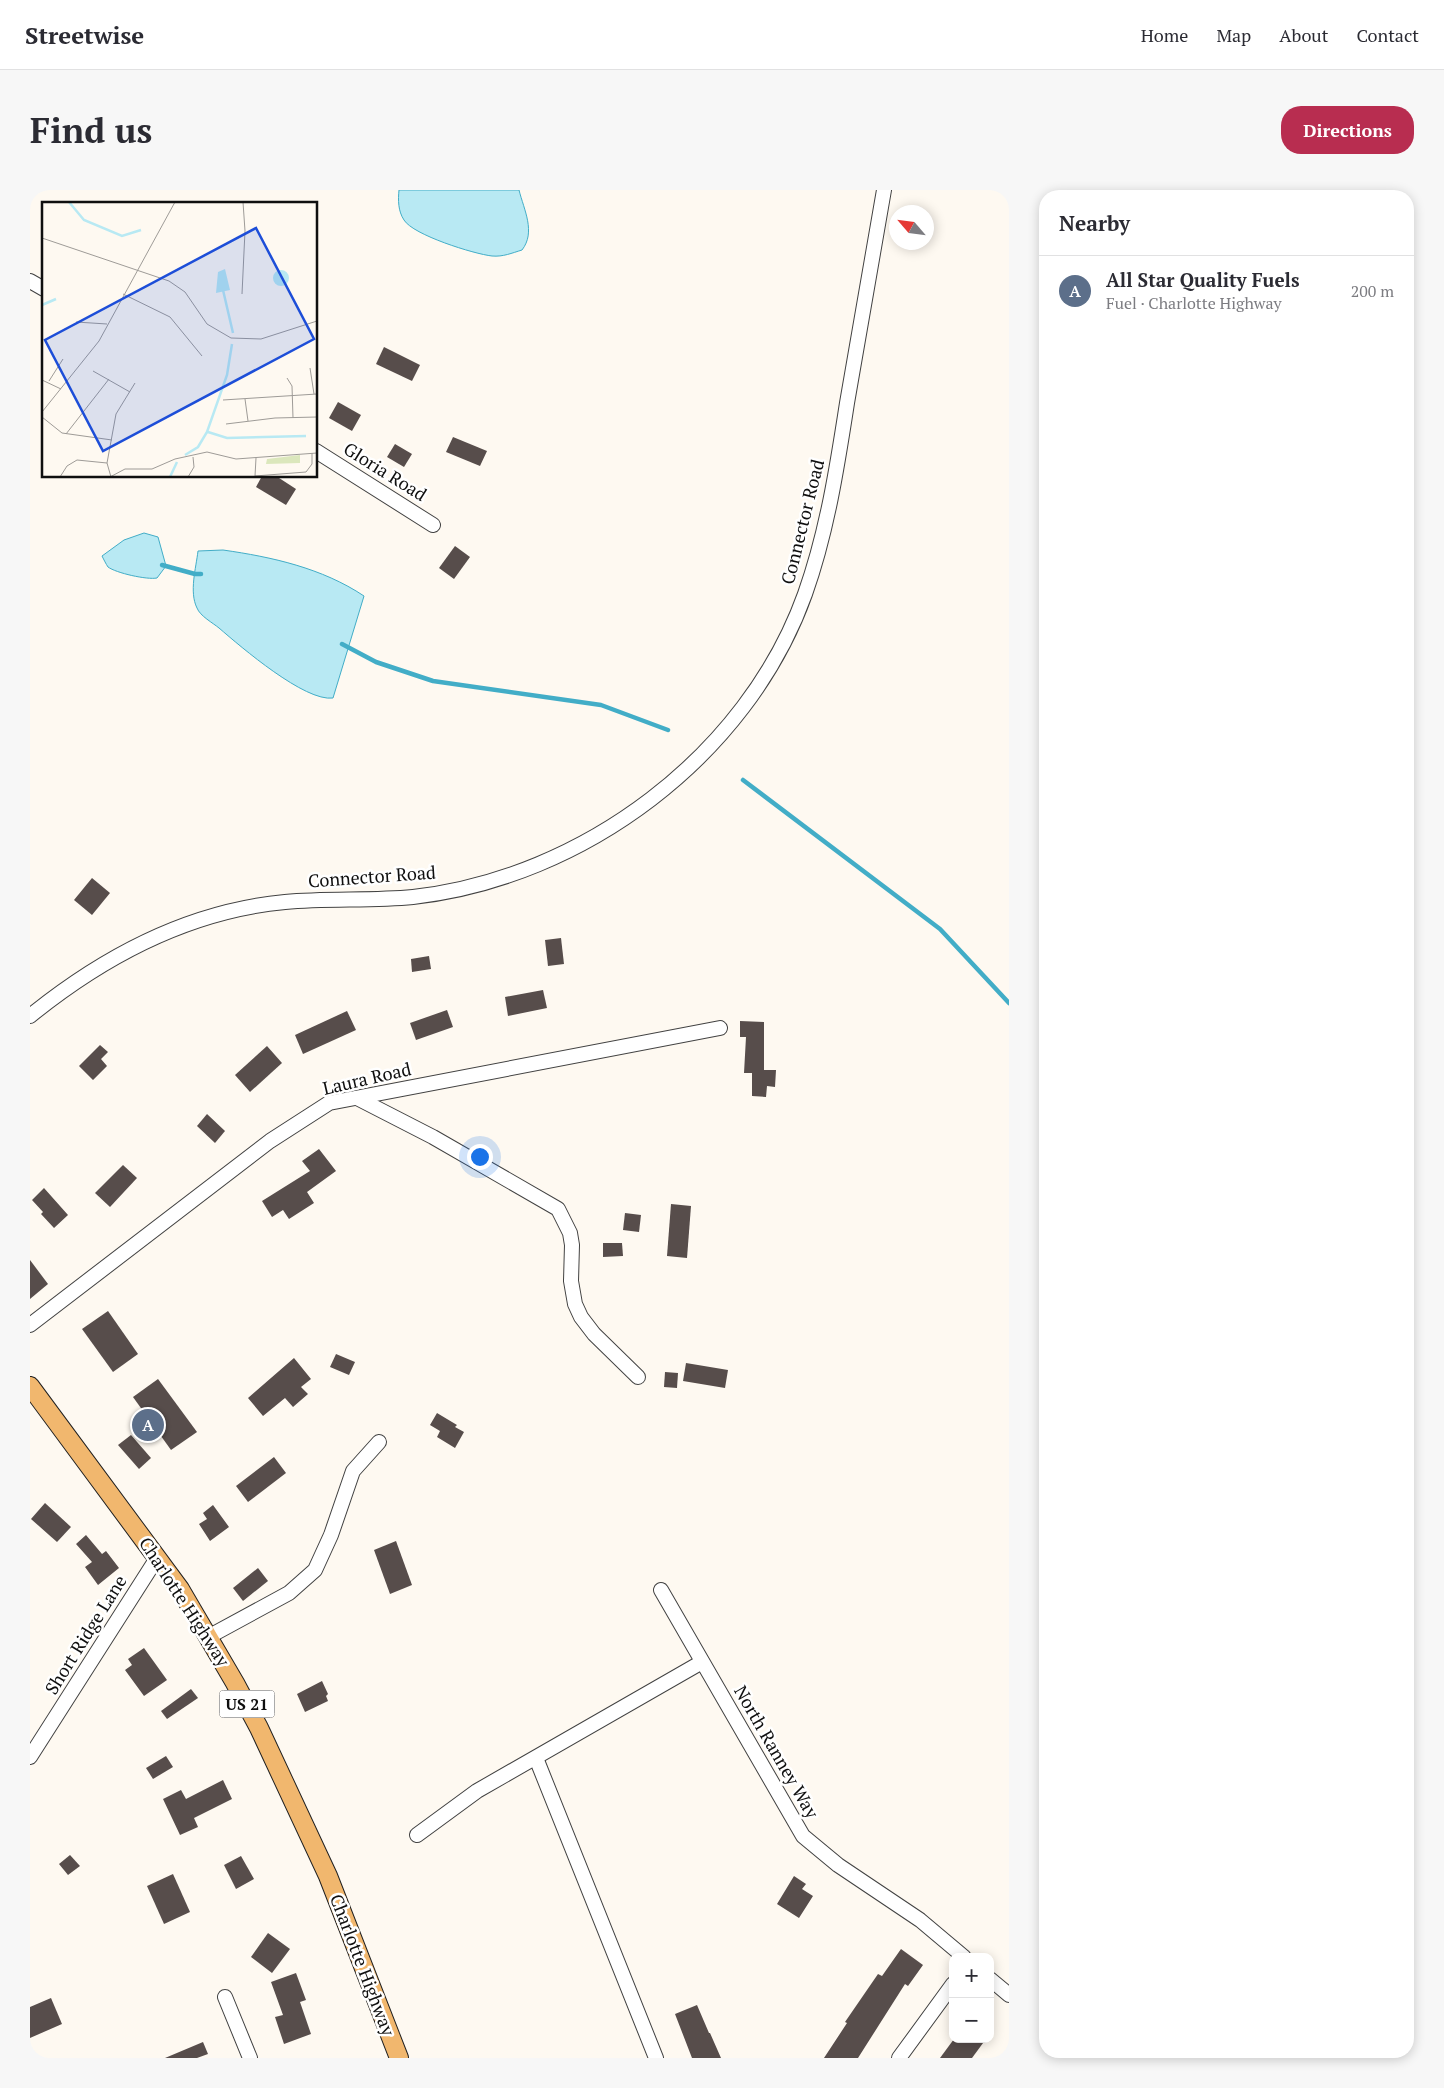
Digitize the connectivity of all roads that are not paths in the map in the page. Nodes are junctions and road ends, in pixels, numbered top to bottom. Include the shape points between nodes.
1 (884, 190) edge
2 (30, 281) edge
3 (42, 288) edge
4 (318, 452) edge
5 (433, 525) dead end
6 (30, 1016) edge
7 (720, 1028) dead end
8 (357, 1098) junction
9 (30, 1325) edge
10 (638, 1377) dead end
11 (30, 1386) edge
12 (379, 1442) dead end
13 (157, 1558) junction
14 (661, 1590) dead end
15 (208, 1637) junction
16 (702, 1662) junction
17 (30, 1757) edge
18 (536, 1758) junction
19 (417, 1835) dead end
20 (959, 1953) edge
21 (994, 1982) edge
22 (949, 1989) edge
23 (1009, 1995) edge
24 (225, 1997) dead end
25 (250, 2058) edge
26 (399, 2058) edge
27 (656, 2058) edge
28 (898, 2058) edge

1 - 6 street, Connector Road via 827,521 817,559 788,635 772,663 750,698 698,759 632,814 597,836 512,874 458,889 412,897 282,902 214,916 148,940 104,962
2 - 3 street
4 - 5 street, Gloria Road
7 - 8 street, Laura Road
8 - 9 street, Laura Road via 329,1103 270,1141
8 - 10 street via 433,1137 558,1209 570,1234 571,1280 581,1317
11 - 13 main road, Charlotte Highway / US 21
12 - 15 street via 353,1471 315,1570 289,1593
13 - 15 main road, Charlotte Highway / US 21 via 180,1589
13 - 17 street, Short Ridge Lane
14 - 16 street, North Ranney Way
15 - 26 main road, Charlotte Highway / US 21 via 259,1728 328,1876
16 - 18 street
16 - 20 street, North Ranney Way via 803,1836 838,1865 920,1920
18 - 19 street via 477,1791
18 - 27 street
21 - 23 street
22 - 28 street
24 - 25 street

